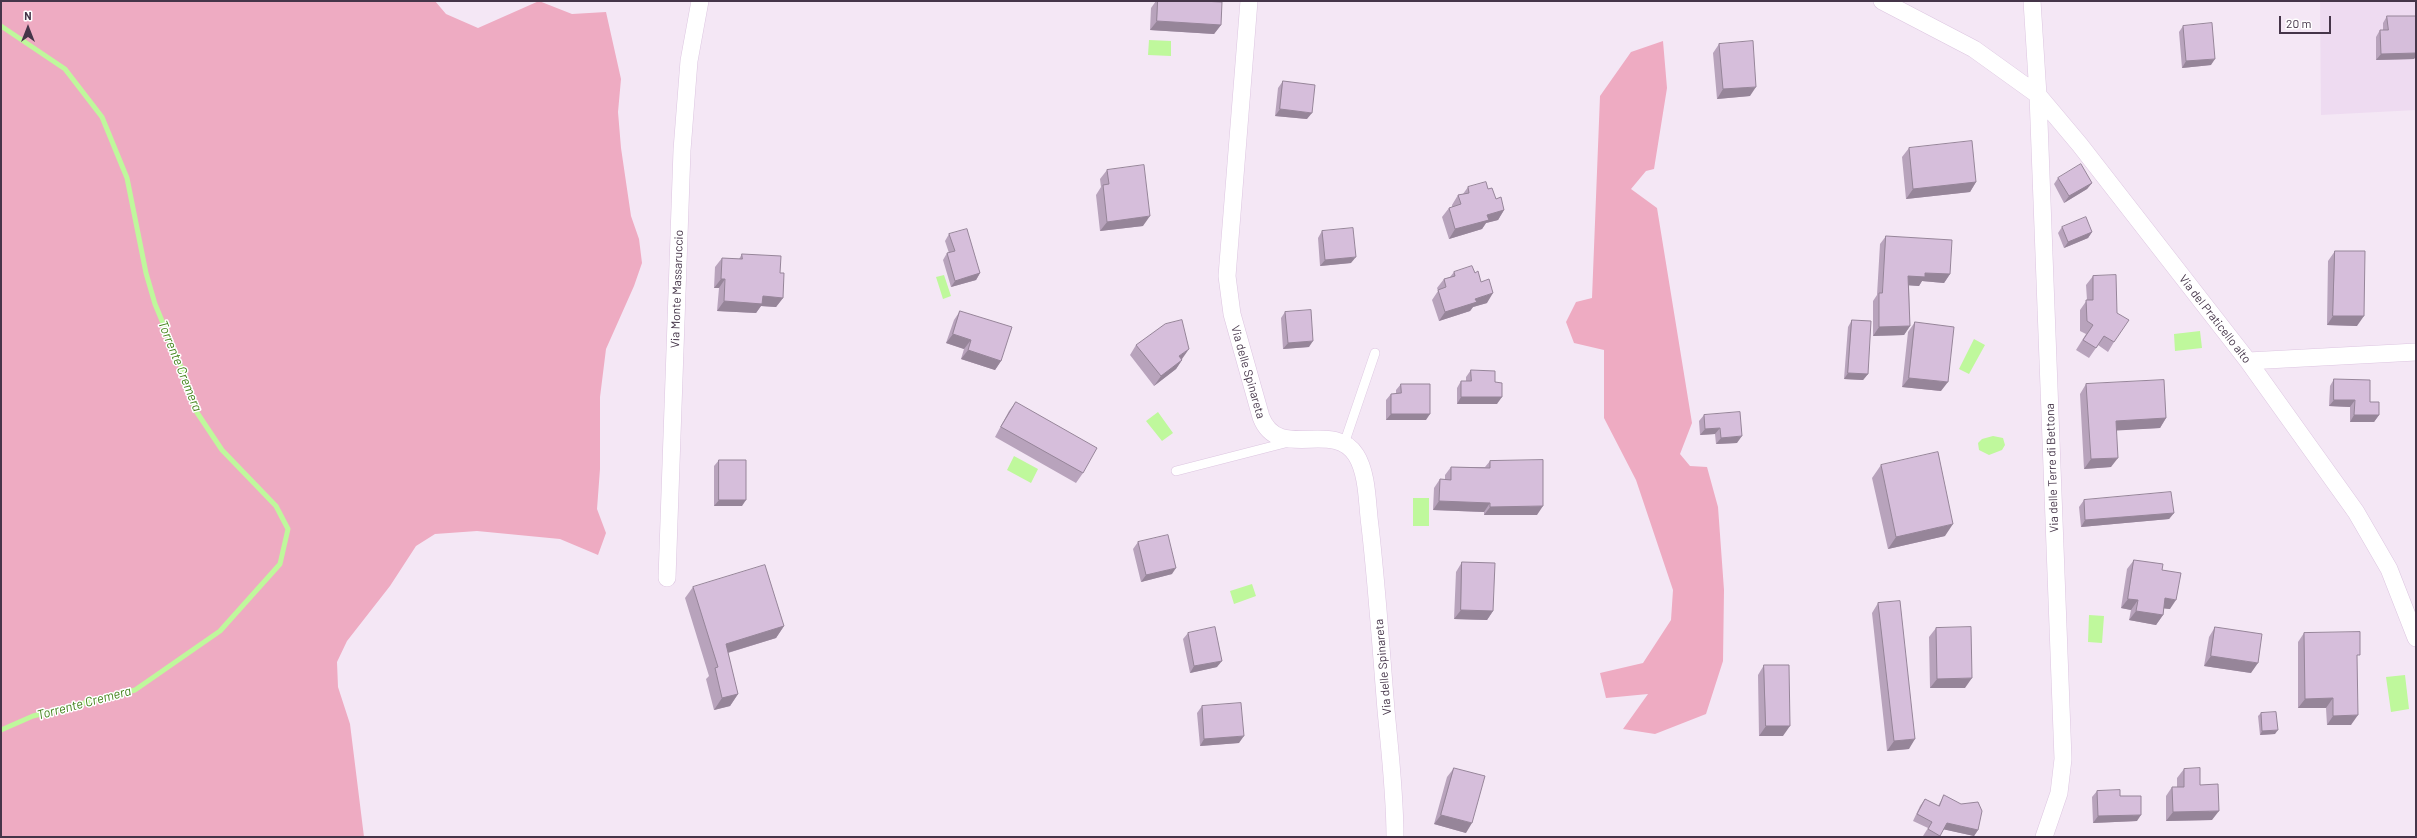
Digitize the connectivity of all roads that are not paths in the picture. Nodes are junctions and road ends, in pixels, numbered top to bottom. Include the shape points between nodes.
1 (700, 1) edge
2 (1249, 1) edge
3 (1882, 1) edge
4 (2032, 1) edge
5 (2038, 95) junction
6 (2416, 352) edge
7 (1375, 353) dead end
8 (2248, 361) junction
9 (1296, 441) junction
10 (1344, 444) junction
11 (1176, 471) dead end
12 (667, 578) dead end
13 (2416, 638) edge
14 (1396, 837) edge
15 (2044, 837) edge

1 - 12 street, Via Monte Massaruccio via 689,62 682,150
2 - 9 street, Via delle Spinareta via 1227,276 1232,314 1263,424 1272,434
3 - 5 street via 1979,52
4 - 5 street
5 - 8 street, Via del Praticello alto
5 - 15 street, Via delle Terre di Bettona via 2063,759 2059,793
6 - 8 street
7 - 10 lane
8 - 13 street, Via del Praticello alto via 2366,528 2389,569
9 - 10 street, Via delle Spinareta via 1320,438
9 - 11 lane
10 - 14 street, Via delle Spinareta via 1355,453 1362,469 1374,564

